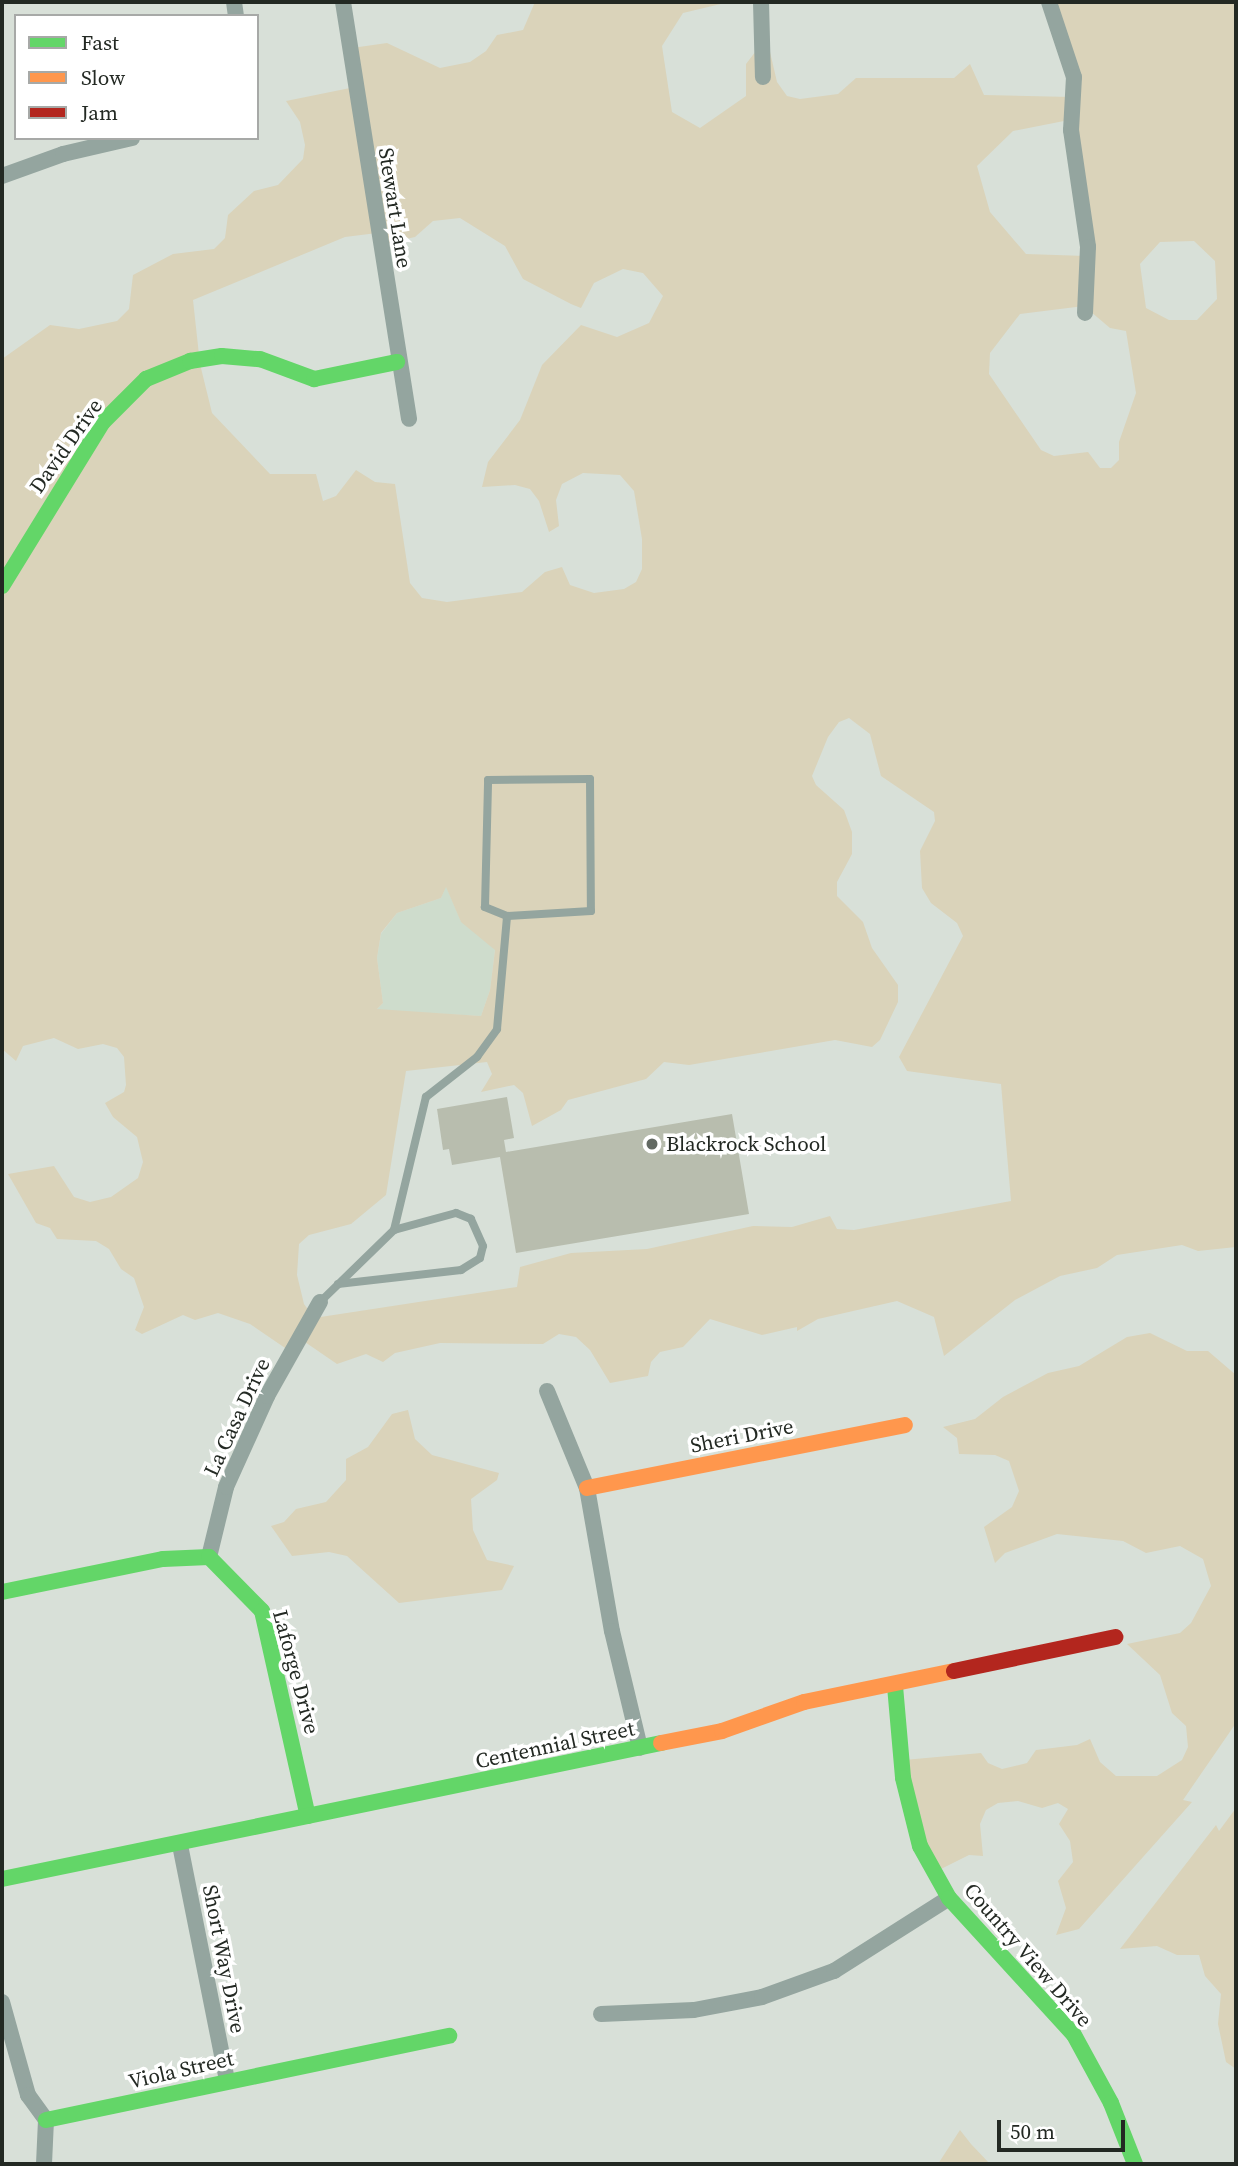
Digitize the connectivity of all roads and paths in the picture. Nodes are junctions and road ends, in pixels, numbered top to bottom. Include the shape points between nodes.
1 (343, 2) edge
2 (761, 2) edge
3 (1049, 2) edge
4 (763, 77) dead end
5 (123, 140) edge
6 (2, 176) edge
7 (1085, 313) dead end
8 (397, 362) junction
9 (409, 419) dead end
10 (2, 586) edge
11 (507, 916) junction
12 (394, 1230) junction
13 (338, 1284) junction
14 (320, 1302) joint
15 (547, 1391) dead end
16 (905, 1425) dead end
17 (587, 1488) junction
18 (209, 1557) junction
19 (2, 1592) edge
20 (1115, 1637) dead end
21 (895, 1686) junction
22 (640, 1748) junction
23 (308, 1816) junction
24 (180, 1845) junction
25 (2, 1879) edge
26 (949, 1898) junction
27 (2, 2002) edge
28 (601, 2014) dead end
29 (449, 2036) dead end
30 (227, 2081) junction
31 (46, 2120) junction
32 (44, 2164) edge
33 (1135, 2164) edge

1 - 8 street, Stewart Lane
2 - 4 street
3 - 7 street via 1074,77 1070,130 1088,247
5 - 6 street via 63,154
8 - 9 street, Stewart Lane
8 - 10 street, David Drive via 313,379 260,359 222,356 190,361 146,379 103,422
11 - 11 lane via 485,907 488,779 590,779 591,911
11 - 12 lane via 497,1029 477,1057 426,1097
12 - 13 lane
12 - 13 lane via 456,1213 471,1219 480,1231 480,1258 461,1270
13 - 14 lane
14 - 18 street, La Casa Drive via 267,1396 226,1487
15 - 17 street
16 - 17 street, Sheri Drive
17 - 22 street via 612,1631
18 - 19 street via 163,1559
18 - 23 street, Laforge Drive via 262,1611
20 - 21 street, Centennial Street
21 - 22 street, Centennial Street via 804,1702 722,1731
21 - 26 street, Country View Drive via 903,1778 920,1846
22 - 23 street, Centennial Street
23 - 24 street, Centennial Street
24 - 25 street, Centennial Street
24 - 30 street, Short Way Drive
26 - 28 street via 834,1971 762,1997 694,2010
26 - 33 street, Country View Drive via 1074,2035 1111,2103
27 - 31 street via 28,2095
29 - 30 street, Viola Street
30 - 31 street, Viola Street
31 - 32 street

